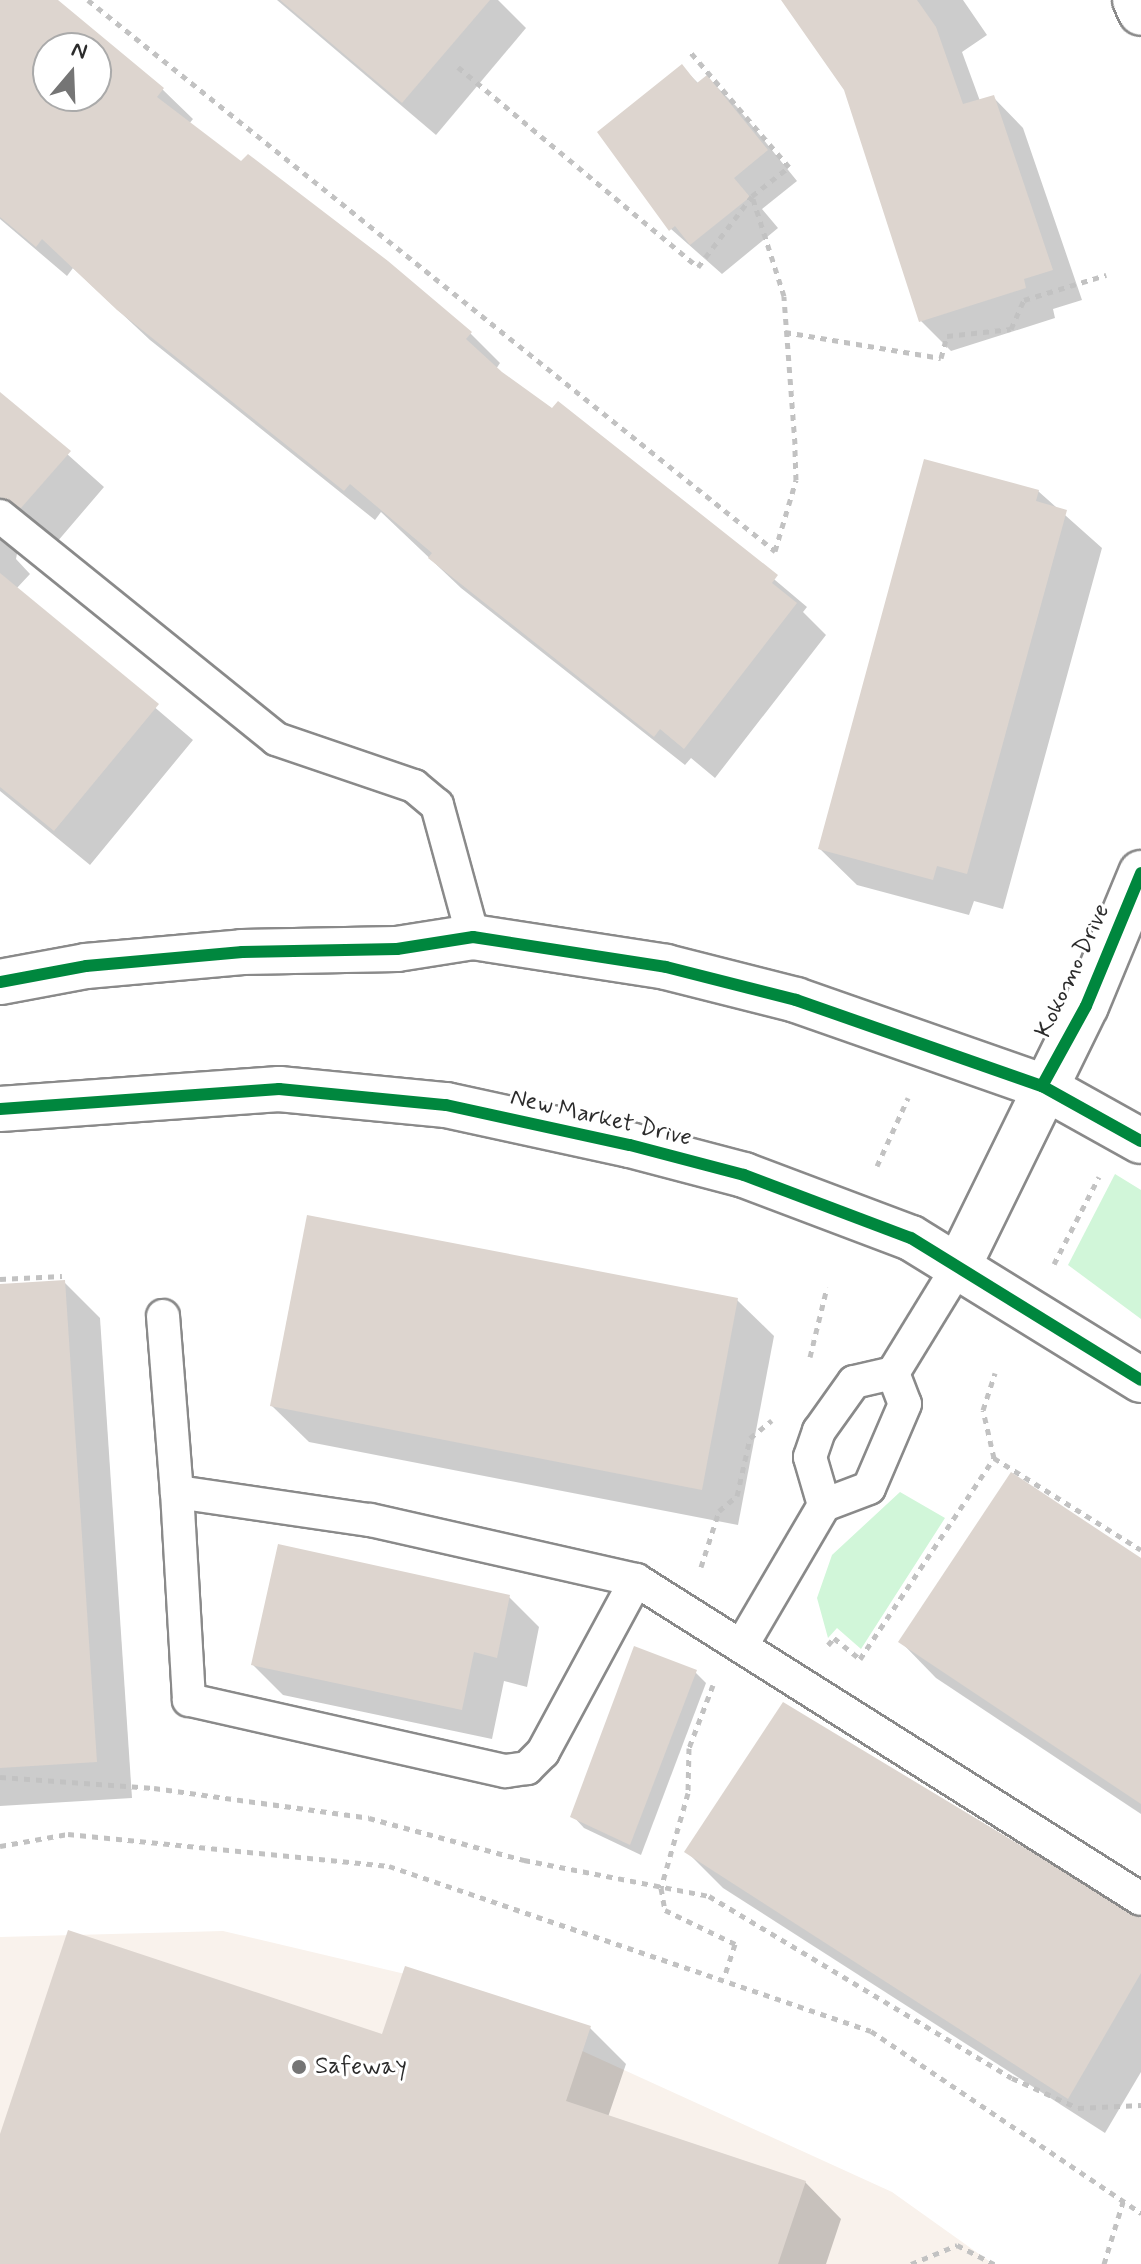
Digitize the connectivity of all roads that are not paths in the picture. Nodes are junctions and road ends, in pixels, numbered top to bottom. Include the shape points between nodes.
1 (1135, 0) edge
2 (1141, 13) edge
3 (0, 516) edge
4 (1141, 873) edge
5 (473, 937) junction
6 (0, 982) edge
7 (1042, 1086) junction
8 (0, 1109) edge
9 (1123, 1152) edge
10 (958, 1267) junction
11 (163, 1316) dead end
12 (893, 1373) junction
13 (1141, 1380) edge
14 (177, 1492) junction
15 (824, 1505) junction
16 (636, 1580) junction
17 (742, 1645) junction
18 (1141, 1899) edge

1 - 2 street
3 - 5 lane via 276,739 414,786 437,805
4 - 7 street, Kokomo Drive via 1086,1006
5 - 6 street via 397,949 149,960
5 - 7 street via 666,967 796,1000
7 - 9 street
7 - 10 street, Kokomo Drive
8 - 10 street, New Market Drive via 279,1089 446,1105 744,1175 911,1238
10 - 12 lane
10 - 13 street, New Market Drive
11 - 14 lane
12 - 15 lane via 905,1404 869,1488
12 - 15 lane via 854,1382 819,1431 810,1457
14 - 16 lane via 370,1520
14 - 16 lane via 189,1700 505,1771 527,1768 543,1752
15 - 17 lane
16 - 17 lane
17 - 18 lane

